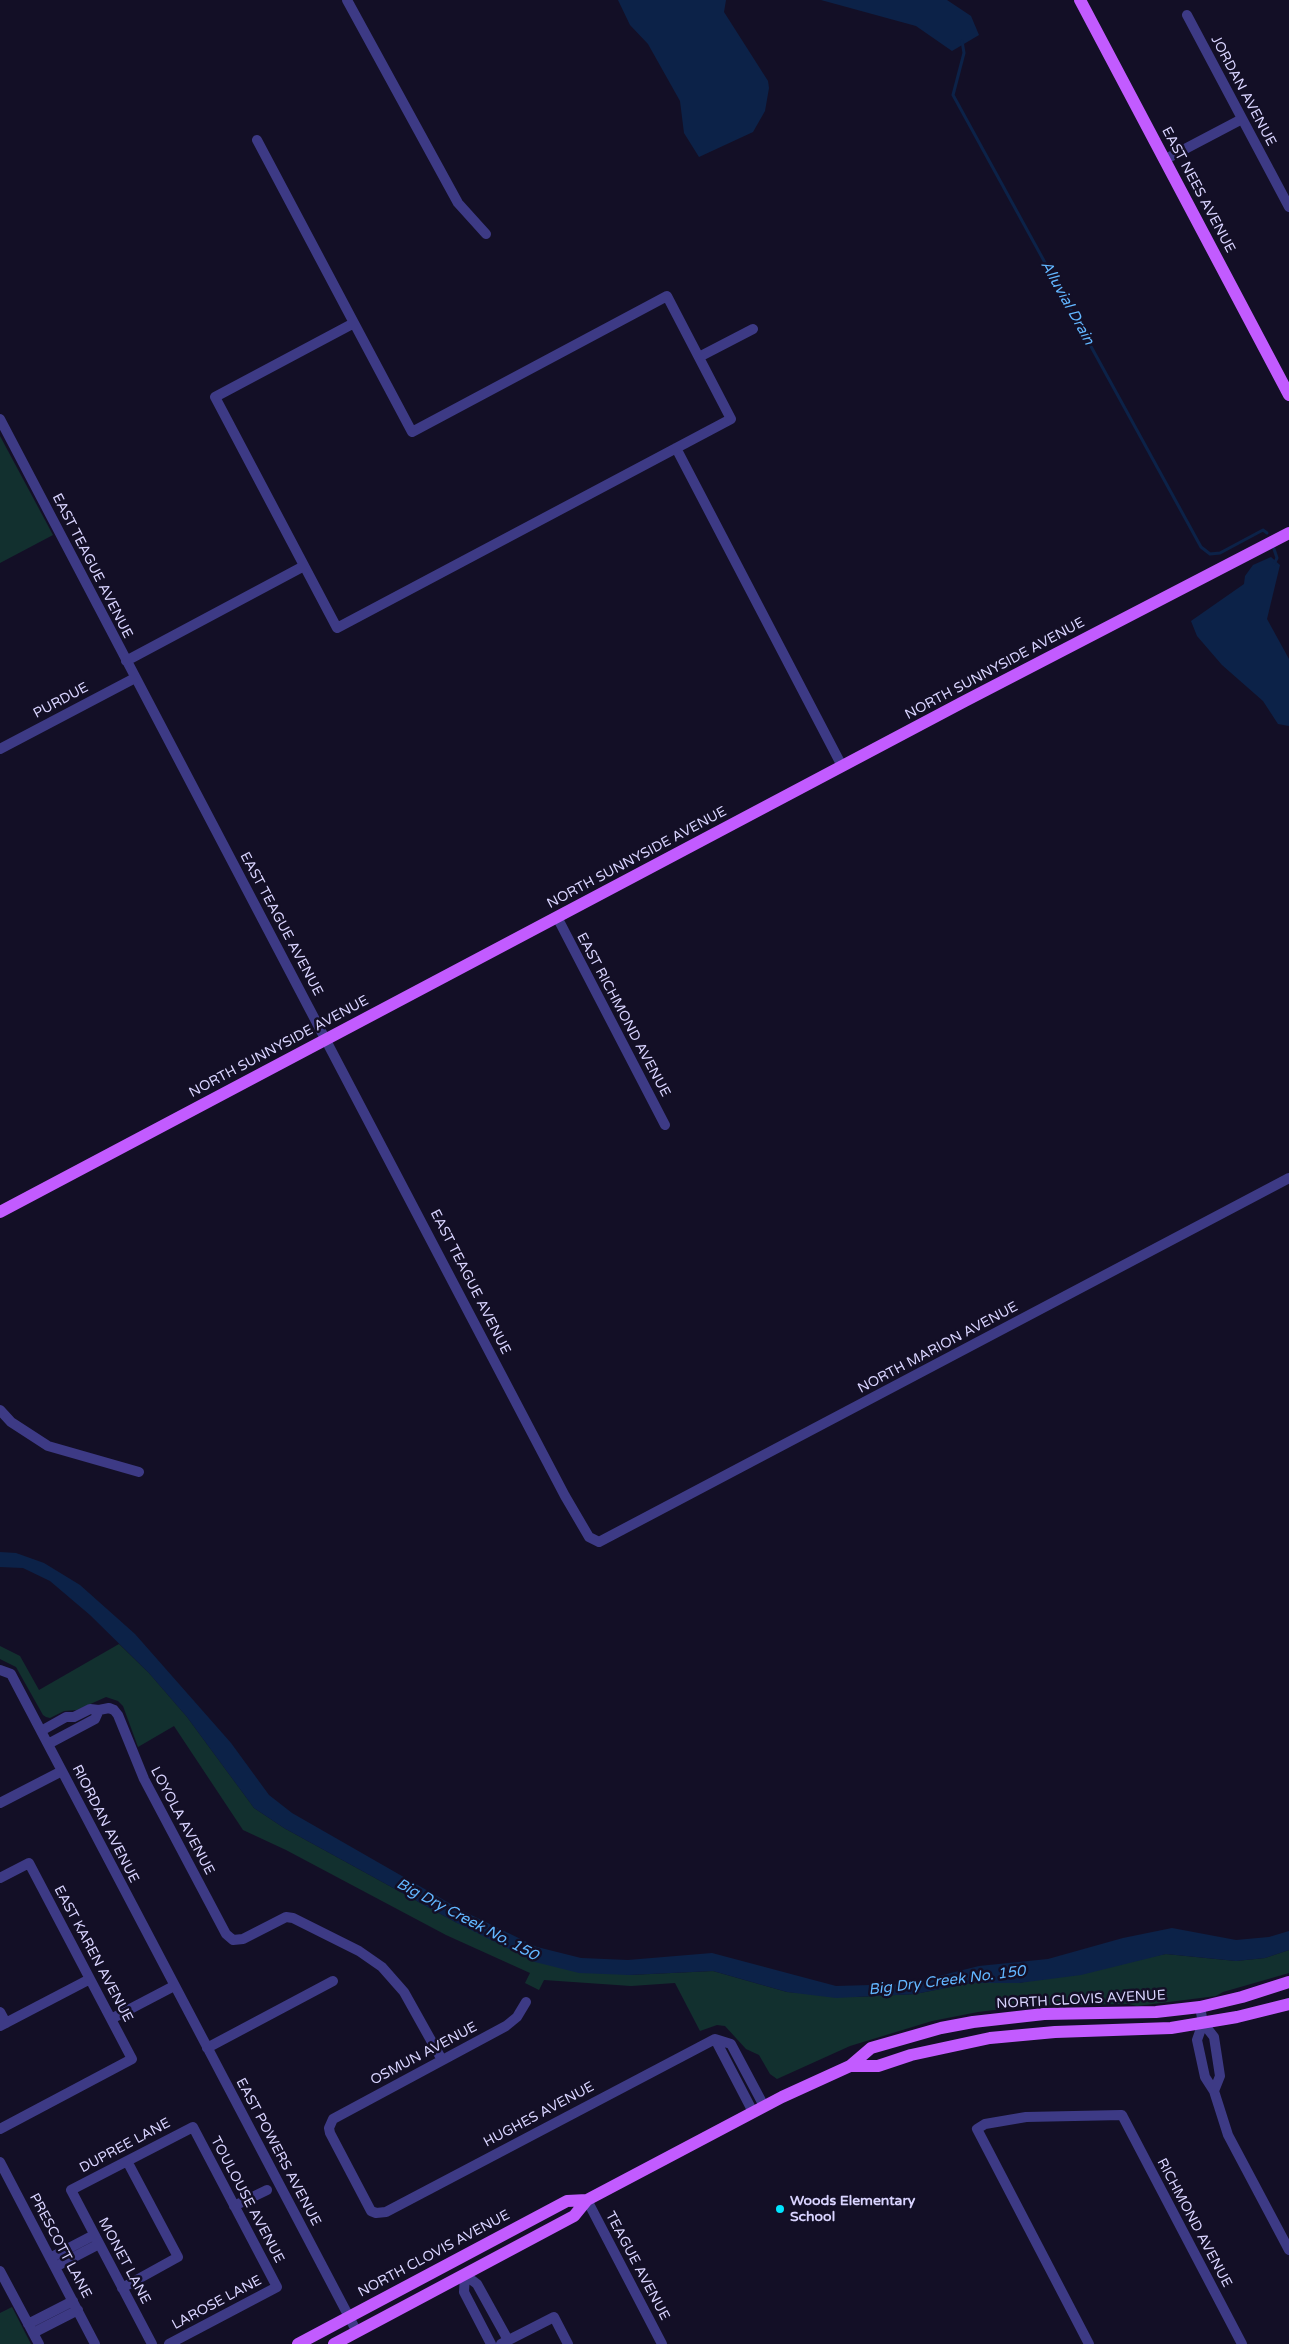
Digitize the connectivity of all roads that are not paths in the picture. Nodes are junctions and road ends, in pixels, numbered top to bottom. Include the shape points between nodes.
1 (347, 0) edge
2 (1080, 0) edge
3 (1187, 15) dead end
4 (1242, 119) junction
5 (257, 140) dead end
6 (1164, 160) junction
7 (1289, 207) edge
8 (486, 234) dead end
9 (354, 323) junction
10 (753, 329) dead end
11 (699, 357) junction
12 (1289, 394) edge
13 (0, 420) edge
14 (676, 448) junction
15 (1289, 532) edge
16 (304, 566) junction
17 (126, 660) junction
18 (135, 678) junction
19 (0, 748) edge
20 (842, 766) junction
21 (557, 917) junction
22 (326, 1038) junction
23 (665, 1125) dead end
24 (1289, 1178) edge
25 (0, 1212) edge
26 (0, 1410) edge
27 (139, 1472) dead end
28 (599, 1542) joint
29 (0, 1670) edge
30 (77, 1722) junction
31 (41, 1731) junction
32 (48, 1744) junction
33 (62, 1770) junction
34 (0, 1803) edge
35 (0, 1878) edge
36 (90, 1979) junction
37 (333, 1981) dead end
38 (1289, 1982) edge
39 (174, 1986) junction
40 (526, 2002) dead end
41 (1289, 2004) edge
42 (1200, 2007) junction
43 (0, 2012) edge
44 (111, 2019) junction
45 (1204, 2023) junction
46 (3, 2025) edge
47 (207, 2048) junction
48 (442, 2060) junction
49 (850, 2066) junction
50 (1214, 2091) junction
51 (759, 2109) junction
52 (330, 2124) joint
53 (193, 2126) joint
54 (0, 2129) edge
55 (127, 2161) junction
56 (0, 2162) edge
57 (71, 2190) joint
58 (267, 2190) dead end
59 (587, 2200) junction
60 (234, 2206) junction
61 (97, 2239) junction
62 (1289, 2250) edge
63 (457, 2260) junction
64 (53, 2262) junction
65 (0, 2271) edge
66 (465, 2275) junction
67 (277, 2287) joint
68 (122, 2288) junction
69 (75, 2305) junction
70 (349, 2316) junction
71 (31, 2329) junction
72 (357, 2332) junction
73 (504, 2342) edge
74 (39, 2344) edge
75 (95, 2344) edge
76 (152, 2344) edge
77 (169, 2344) edge
78 (298, 2344) edge
79 (334, 2344) edge
80 (491, 2344) edge
81 (568, 2344) edge
82 (662, 2344) edge
83 (1089, 2344) edge
84 (1242, 2344) edge

1 - 8 street via 458,203
2 - 6 main road, EAST NEES AVENUE
3 - 4 street, JORDAN AVENUE
4 - 6 street
4 - 7 street, JORDAN AVENUE
5 - 9 street
6 - 12 main road, EAST NEES AVENUE
9 - 11 street via 412,432 667,296
9 - 16 street via 215,397
10 - 11 street
11 - 14 street via 731,419
13 - 17 street, EAST TEAGUE AVENUE
14 - 16 street via 337,628
14 - 20 street
15 - 20 main road, NORTH SUNNYSIDE AVENUE
16 - 17 street
17 - 18 street, EAST TEAGUE AVENUE
18 - 19 street, PURDUE
18 - 22 street, EAST TEAGUE AVENUE
20 - 21 main road, NORTH SUNNYSIDE AVENUE
21 - 22 main road, NORTH SUNNYSIDE AVENUE
21 - 23 street, EAST RICHMOND AVENUE
22 - 25 main road, NORTH SUNNYSIDE AVENUE
22 - 28 street, EAST TEAGUE AVENUE via 565,1496 590,1538
24 - 28 street, NORTH MARION AVENUE
26 - 27 street via 11,1422 48,1446
29 - 31 street, RIORDAN AVENUE via 12,1674
30 - 31 street via 66,1717
30 - 32 street
30 - 48 street, LOYOLA AVENUE via 95,1718 99,1710 109,1708 118,1715 144,1779 226,1934 233,1940 243,1939 286,1917 359,1951 394,1979 414,2006
31 - 32 street, RIORDAN AVENUE
32 - 33 street, RIORDAN AVENUE
33 - 34 street
33 - 39 street, RIORDAN AVENUE
35 - 36 street, EAST KAREN AVENUE via 29,1863
36 - 44 street, EAST KAREN AVENUE
36 - 46 street
37 - 47 street
38 - 42 main road, NORTH CLOVIS AVENUE via 1242,1998
39 - 44 street
39 - 47 street, EAST POWERS AVENUE
40 - 48 street, OSMUN AVENUE via 517,2017 506,2026
41 - 45 main road, NORTH CLOVIS AVENUE
42 - 45 street
42 - 49 main road, NORTH CLOVIS AVENUE via 1156,2012 1044,2014 974,2022 871,2048
43 - 46 street
44 - 54 street, EAST KAREN AVENUE via 132,2058
45 - 49 main road, NORTH CLOVIS AVENUE via 1138,2030 1022,2034 963,2043 878,2066
45 - 50 street via 1214,2037 1220,2076
45 - 50 street via 1197,2040 1205,2077
47 - 70 street, EAST POWERS AVENUE
48 - 52 street, OSMUN AVENUE via 338,2116
49 - 51 main road, NORTH CLOVIS AVENUE via 806,2084
50 - 62 street via 1228,2135
51 - 52 street, HUGHES AVENUE via 731,2044 715,2039 386,2212 376,2213 368,2206 330,2133
51 - 59 main road, NORTH CLOVIS AVENUE
53 - 55 street, DUPREE LANE
53 - 60 street, TOULOUSE AVENUE
55 - 57 street, DUPREE LANE
55 - 68 street via 178,2257
56 - 64 street, PRESCOTT LANE
57 - 61 street, MONET LANE
58 - 60 street
59 - 63 main road, NORTH CLOVIS AVENUE via 567,2201
59 - 66 main road, NORTH CLOVIS AVENUE via 574,2216
59 - 82 street, TEAGUE AVENUE
60 - 67 street, TOULOUSE AVENUE
61 - 64 street
61 - 68 street, MONET LANE
63 - 66 street
63 - 70 main road, NORTH CLOVIS AVENUE
64 - 69 street, PRESCOTT LANE
65 - 71 street
66 - 72 main road, NORTH CLOVIS AVENUE
66 - 73 street via 477,2284
66 - 80 street via 464,2292
67 - 77 street, LAROSE LANE
68 - 76 street, MONET LANE
69 - 71 street
69 - 75 street, PRESCOTT LANE
70 - 72 street, EAST POWERS AVENUE
70 - 78 main road, NORTH CLOVIS AVENUE
71 - 74 street
72 - 79 main road, NORTH CLOVIS AVENUE
73 - 81 street via 554,2316
83 - 84 street, RICHMOND AVENUE via 977,2129 994,2121 1122,2115

